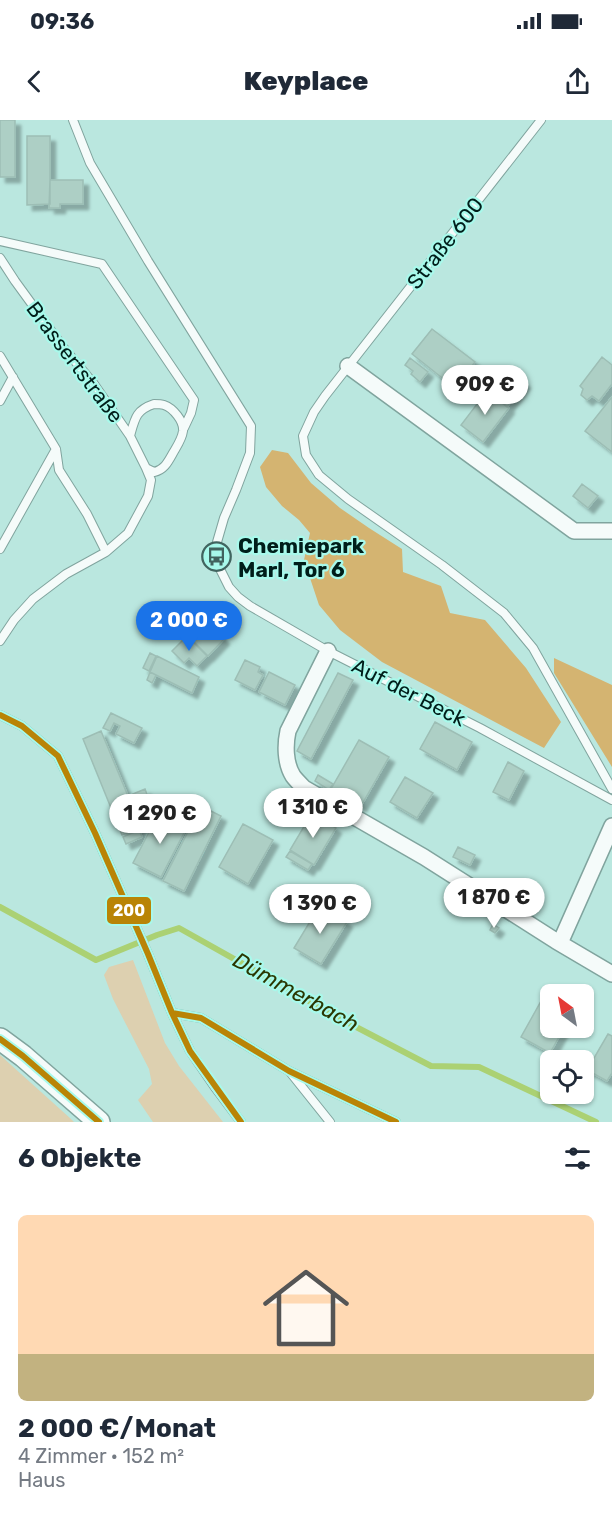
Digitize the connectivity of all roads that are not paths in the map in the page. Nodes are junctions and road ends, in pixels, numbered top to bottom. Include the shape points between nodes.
1 (73, 120) edge
2 (541, 120) edge
3 (0, 241) edge
4 (0, 258) edge
5 (0, 356) edge
6 (348, 366) junction
7 (13, 378) junction
8 (0, 401) edge
9 (184, 428) junction
10 (130, 436) junction
11 (56, 449) junction
12 (168, 462) junction
13 (146, 468) junction
14 (148, 496) junction
15 (612, 531) edge
16 (0, 549) edge
17 (106, 552) junction
18 (0, 641) edge
19 (328, 651) junction
20 (0, 715) edge
21 (612, 789) edge
22 (612, 800) edge
23 (612, 826) edge
24 (560, 943) junction
25 (612, 974) edge
26 (172, 1013) junction
27 (0, 1039) edge
28 (289, 1071) junction
29 (99, 1122) edge
30 (241, 1122) edge
31 (330, 1122) edge
32 (396, 1122) edge

1 - 19 lane, Auf der Beck via 90,163 251,426 250,453 215,549 220,569 238,597
2 - 6 lane, Straße 600
3 - 9 lane via 102,264 194,400
4 - 10 lane, Brassertstraße
5 - 7 lane
6 - 15 street via 574,531
6 - 21 lane, Straße 600 via 307,425 303,436 306,455 319,475 348,499 504,613 533,648
7 - 8 lane
7 - 11 lane
9 - 10 lane via 174,411 154,404 144,407 135,418
9 - 12 lane
10 - 13 lane
11 - 16 lane
11 - 17 lane via 59,470
12 - 13 lane via 161,471
12 - 14 lane
13 - 14 lane via 151,480
14 - 17 lane via 128,533
17 - 18 lane via 66,574 33,599
19 - 22 lane, Auf der Beck
19 - 24 street via 288,731 285,744 292,775 304,788 424,857
20 - 26 lane via 22,726 58,756
23 - 24 street
24 - 25 street
26 - 28 lane via 201,1018
26 - 30 lane via 190,1051
27 - 29 main road
28 - 31 lane
28 - 32 lane

